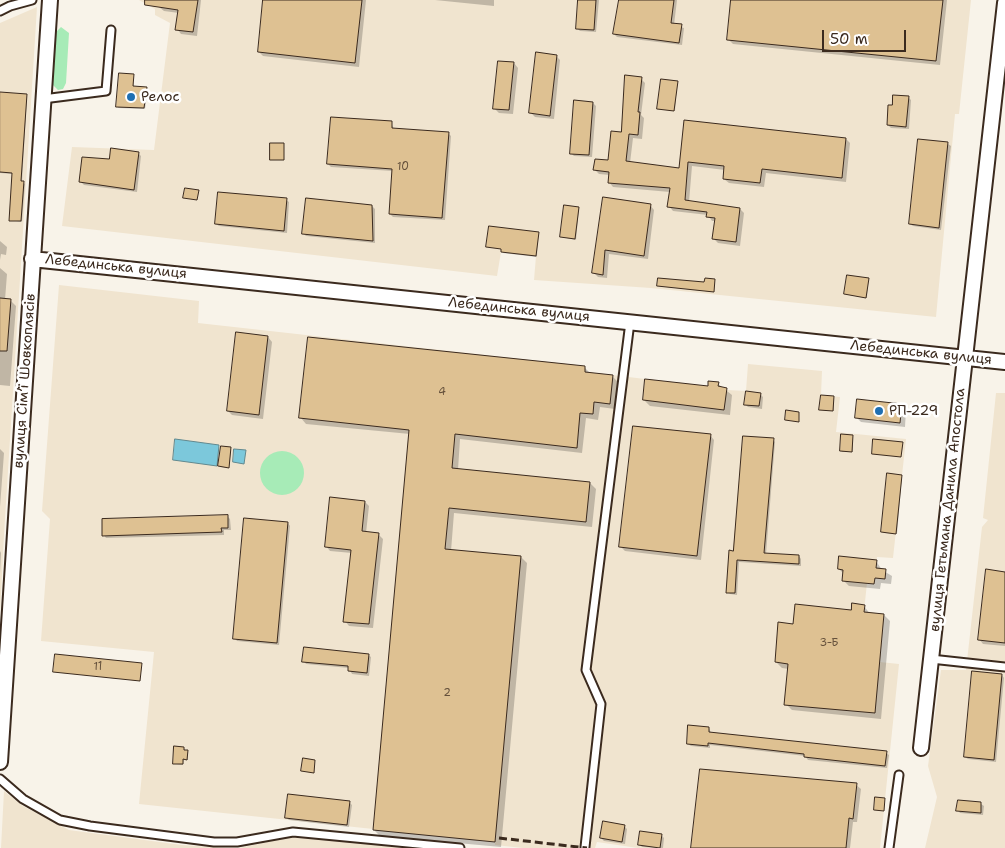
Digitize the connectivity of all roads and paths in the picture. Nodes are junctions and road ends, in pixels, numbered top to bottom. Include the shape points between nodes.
1 (32, 0) edge
2 (50, 0) edge
3 (1005, 3) edge
4 (0, 11) edge
5 (111, 30) dead end
6 (43, 99) junction
7 (32, 258) junction
8 (630, 322) junction
9 (965, 358) junction
10 (1005, 362) edge
11 (931, 659) junction
12 (1005, 666) edge
13 (921, 748) dead end
14 (0, 762) edge
15 (899, 775) dead end
16 (0, 779) edge
17 (585, 847) edge
18 (460, 848) edge
19 (889, 848) edge

1 - 4 lane
2 - 6 street, вулиця Сімʼї Шовкоплясів
3 - 9 street, вулиця Гетьмана Данила Апостола
5 - 6 lane via 106,91
6 - 7 street, вулиця Сімʼї Шовкоплясів
7 - 8 street, Лебединська вулиця
7 - 14 street, вулиця Сімʼї Шовкоплясів
8 - 9 street, Лебединська вулиця
8 - 17 lane via 586,670 601,704
9 - 10 street, Лебединська вулиця
9 - 11 street, вулиця Гетьмана Данила Апостола
11 - 12 lane
11 - 13 street, вулиця Гетьмана Данила Апостола
15 - 19 lane
16 - 18 lane via 23,799 60,820 90,826 214,842 237,842 293,832

